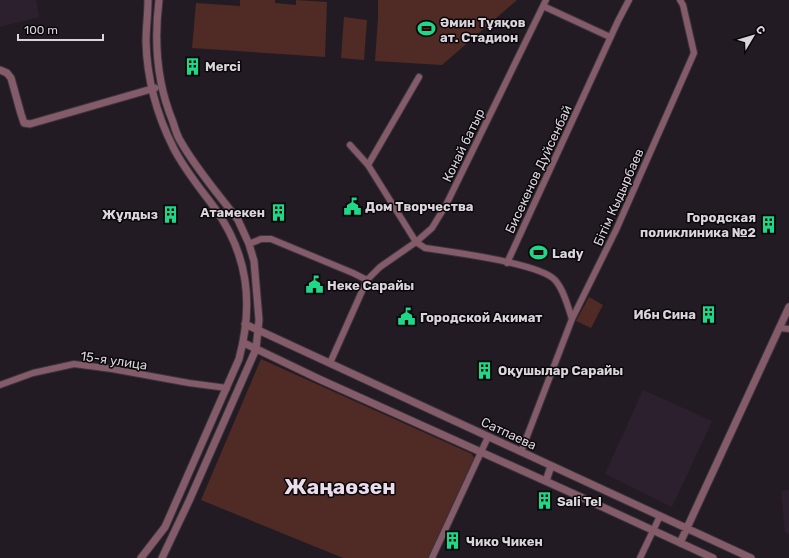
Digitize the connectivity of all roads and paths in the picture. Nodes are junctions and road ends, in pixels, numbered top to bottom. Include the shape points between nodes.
1 (148, 0) edge
2 (159, 0) edge
3 (629, 0) edge
4 (680, 0) edge
5 (544, 3) edge
6 (610, 37) junction
7 (0, 70) edge
8 (419, 77) dead end
9 (161, 87) junction
10 (151, 89) junction
11 (350, 145) dead end
12 (368, 165) junction
13 (416, 242) junction
14 (249, 244) junction
15 (508, 263) junction
16 (367, 280) junction
17 (789, 307) edge
18 (572, 319) junction
19 (245, 324) junction
20 (780, 328) junction
21 (789, 329) edge
22 (258, 330) junction
23 (244, 343) junction
24 (256, 349) junction
25 (330, 363) junction
26 (0, 385) edge
27 (227, 388) junction
28 (488, 437) junction
29 (481, 452) junction
30 (521, 452) junction
31 (551, 466) junction
32 (546, 481) junction
33 (660, 516) junction
34 (687, 529) junction
35 (653, 530) junction
36 (680, 543) junction
37 (141, 558) edge
38 (162, 558) edge
39 (432, 558) edge
40 (640, 558) edge
41 (713, 558) edge
42 (751, 558) edge

1 - 10 street via 146,42
2 - 9 street via 158,64
3 - 6 street, Бисекенов Дуйсенбай
4 - 18 street, Бiтiм Кыдырбаев via 694,53 616,230
5 - 6 street
5 - 13 street, Конай батыр via 446,205 432,228
6 - 15 street, Бисекенов Дуйсенбай
7 - 10 street via 12,78 24,123 30,124
8 - 12 street
9 - 10 street
9 - 14 street via 180,141 238,220
10 - 19 street via 173,147 227,228 239,252 247,296
11 - 12 street
12 - 13 street
13 - 15 street via 425,248
13 - 16 street, Конай батыр via 380,267
14 - 16 street via 261,239 271,240
14 - 22 street via 254,261
15 - 18 street via 542,272 555,280
16 - 25 street, Конай батыр
17 - 20 street
18 - 30 street, Бiтiм Кыдырбаев
19 - 22 street, Сатпаева
19 - 23 street
20 - 21 street
20 - 34 street
22 - 24 street
22 - 25 street, Сатпаева
23 - 24 street
23 - 27 street
24 - 29 street
24 - 38 street
25 - 28 street, Сатпаева
26 - 27 street, 15-я улица via 33,373 74,364
27 - 37 street via 165,527
28 - 29 street
28 - 30 street, Сатпаева
29 - 32 street
29 - 39 street
30 - 31 street, Сатпаева
31 - 32 street
31 - 33 street, Сатпаева
32 - 35 street
33 - 34 street, Сатпаева
33 - 35 street
34 - 36 street
34 - 42 street, Сатпаева
35 - 36 street
35 - 40 street
36 - 41 street

